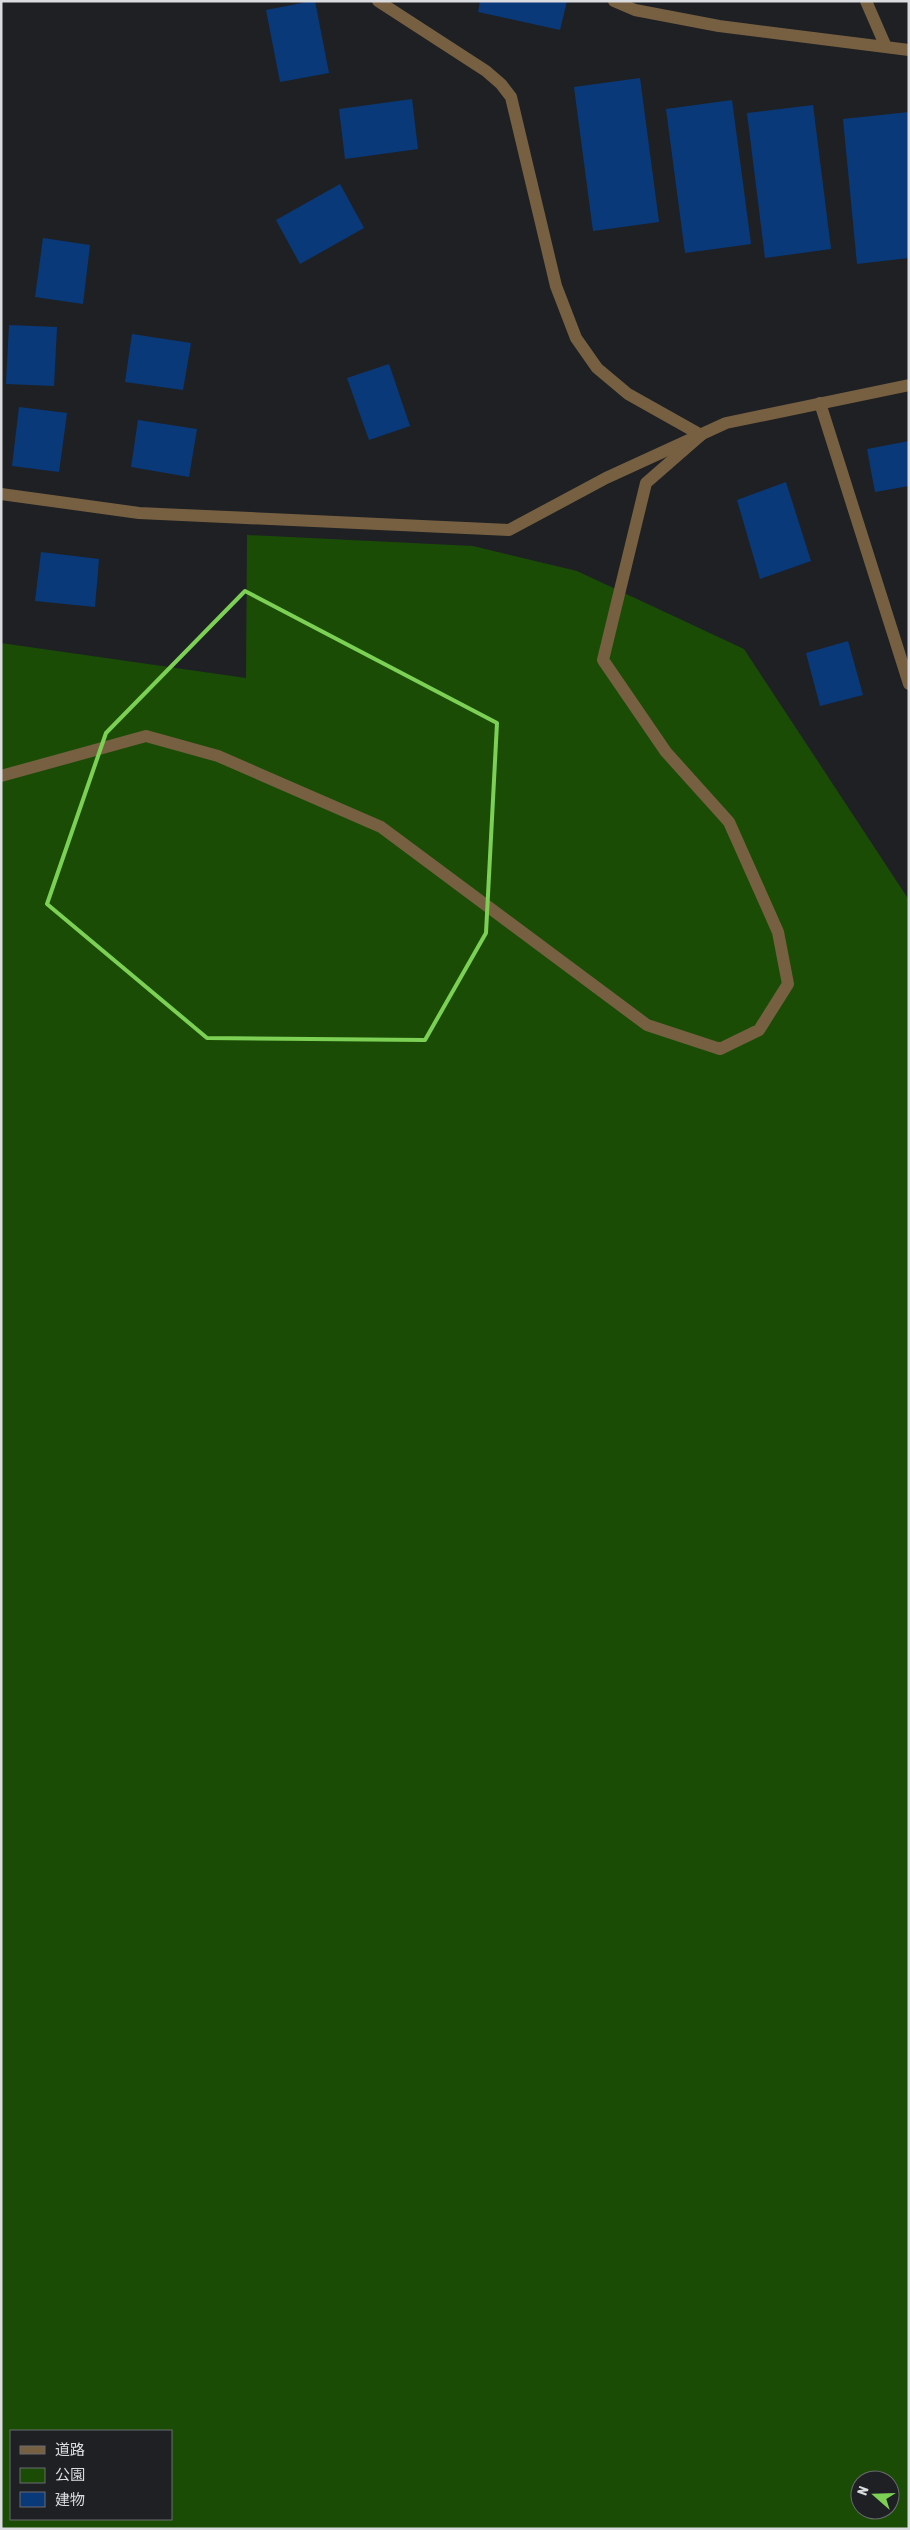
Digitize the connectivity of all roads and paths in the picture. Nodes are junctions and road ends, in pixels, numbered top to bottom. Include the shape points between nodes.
1 (378, 1) edge
2 (614, 1) edge
3 (866, 1) edge
4 (886, 47) junction
5 (909, 50) edge
6 (909, 385) edge
7 (820, 404) junction
8 (701, 436) junction
9 (1, 494) edge
10 (909, 684) edge
11 (1, 776) edge

1 - 8 street via 486,71 511,97 556,286 576,338 597,368 628,394
2 - 4 street via 634,10 719,26
3 - 4 street
4 - 5 street
6 - 7 street
7 - 8 street via 726,423
7 - 10 street
8 - 9 street via 606,478 510,530 139,513
8 - 11 street via 646,483 603,660 666,752 729,822 778,932 788,984 759,1030 720,1049 647,1025 380,827 218,756 146,736

